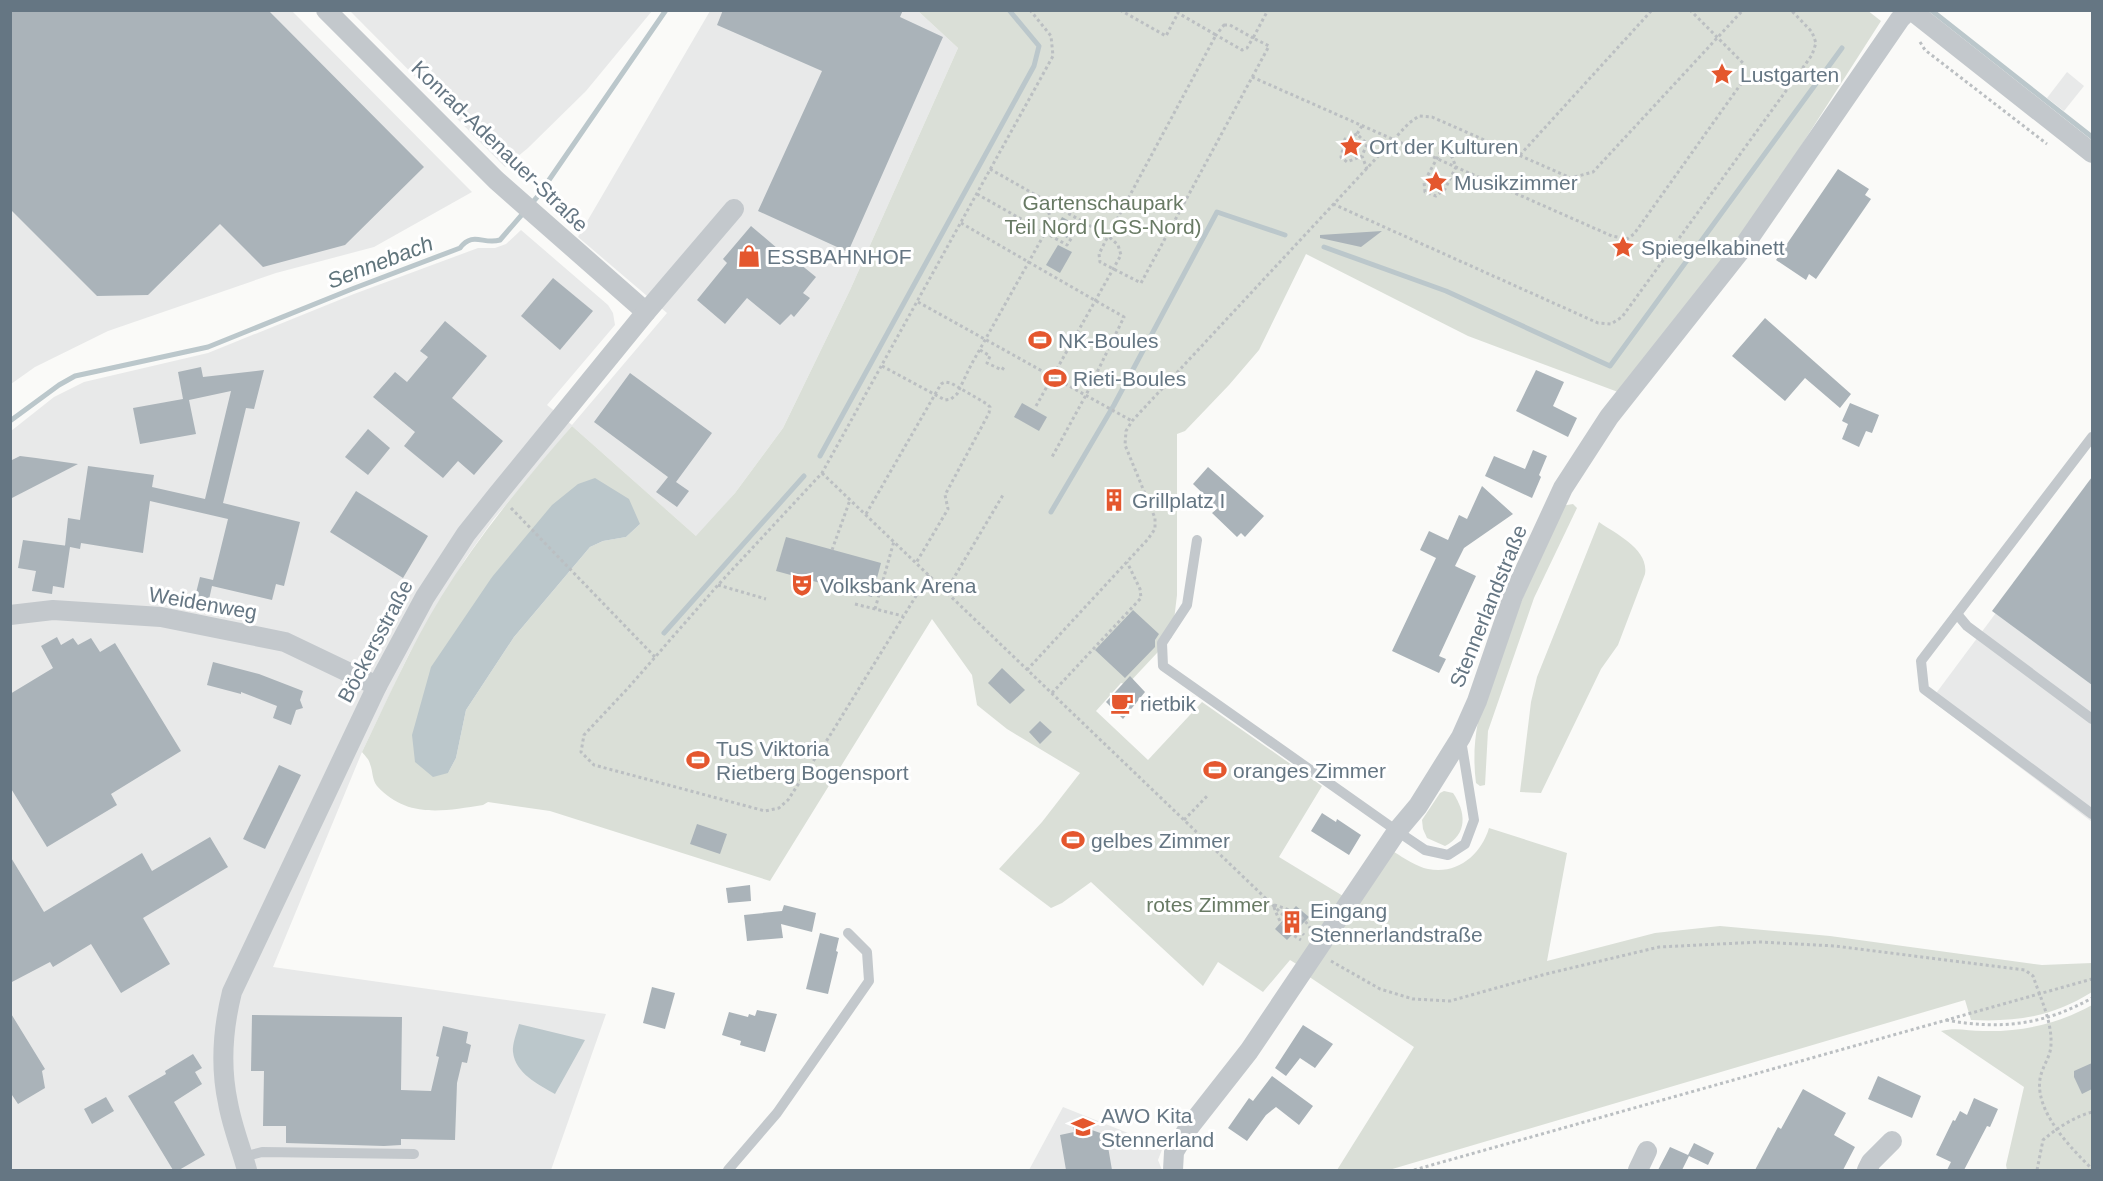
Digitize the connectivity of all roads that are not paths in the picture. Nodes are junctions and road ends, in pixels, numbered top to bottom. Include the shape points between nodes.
1 (326, 10) edge
2 (1910, 10) edge
3 (2092, 153) edge
4 (734, 209) dead end
5 (646, 312) junction
6 (2092, 437) edge
7 (1197, 540) dead end
8 (1957, 614) junction
9 (10, 615) edge
10 (377, 686) junction
11 (2092, 719) edge
12 (1461, 737) junction
13 (2092, 814) edge
14 (1397, 831) junction
15 (848, 933) dead end
16 (1892, 1141) dead end
17 (1647, 1151) dead end
18 (414, 1154) dead end
19 (245, 1163) edge
20 (728, 1170) edge
21 (1173, 1170) edge
22 (1638, 1170) edge
23 (1867, 1170) edge

1 - 5 street, Konrad-Adenauer-Straße via 496,180
2 - 3 street
2 - 12 street, Stennerlandstraße via 1899,19 1741,250 1609,417 1563,488 1513,596
4 - 5 street, Böckersstraße
5 - 10 street, Böckersstraße via 466,534 425,597
6 - 8 lane
7 - 14 lane via 1187,605 1162,643 1163,666
8 - 11 lane via 1967,626
8 - 13 lane via 1921,662 1924,689
9 - 10 street, Weidenweg via 53,610 161,617 285,642
10 - 19 street, Böckersstraße via 232,992 225,1023 227,1103
12 - 14 street, Stennerlandstraße via 1418,806
12 - 14 lane via 1474,820 1465,844 1448,855 1425,850
14 - 21 street, Stennerlandstraße via 1249,1051 1187,1130 1174,1152
15 - 20 lane via 867,952 869,981 777,1113
16 - 23 street
17 - 22 street
18 - 19 lane via 262,1152

